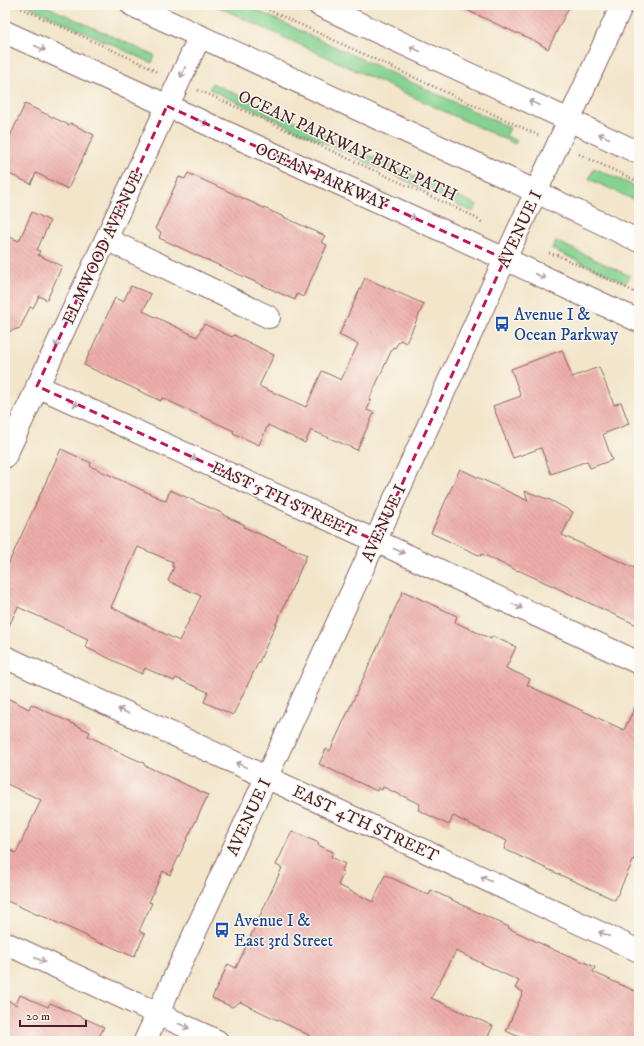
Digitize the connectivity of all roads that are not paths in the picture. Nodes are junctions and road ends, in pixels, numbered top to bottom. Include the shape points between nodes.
1 (132, 5) edge
2 (319, 5) edge
3 (622, 5) edge
4 (5, 32) edge
5 (200, 36) junction
6 (167, 106) junction
7 (569, 120) junction
8 (639, 153) edge
9 (536, 192) junction
10 (106, 239) junction
11 (639, 241) edge
12 (505, 259) junction
13 (269, 316) dead end
14 (639, 321) edge
15 (37, 386) junction
16 (5, 457) edge
17 (376, 540) junction
18 (5, 657) edge
19 (639, 663) edge
20 (266, 777) junction
21 (5, 943) edge
22 (639, 951) edge
23 (158, 1014) junction
24 (145, 1041) edge
25 (217, 1041) edge

1 - 5 street
7 -> 2 street
3 - 7 street, AVENUE I
4 -> 6 street, OCEAN PARKWAY
5 -> 6 street, ELMWOOD AVENUE
5 - 9 street
6 - 10 street, ELMWOOD AVENUE
6 -> 12 street, OCEAN PARKWAY
8 -> 7 street
7 - 9 street, AVENUE I
9 - 11 street
9 - 12 street, AVENUE I
10 - 13 street
10 -> 15 street, ELMWOOD AVENUE
12 -> 14 street, OCEAN PARKWAY
12 - 17 street, AVENUE I
15 - 16 street, ELMWOOD AVENUE
15 -> 17 street, EAST 5TH STREET
17 -> 19 street, EAST 5TH STREET
17 - 20 street, AVENUE I
20 -> 18 street, EAST 4TH STREET
22 -> 20 street, EAST 4TH STREET
20 - 23 street, AVENUE I
21 -> 23 street
23 - 24 street, AVENUE I
23 -> 25 street

